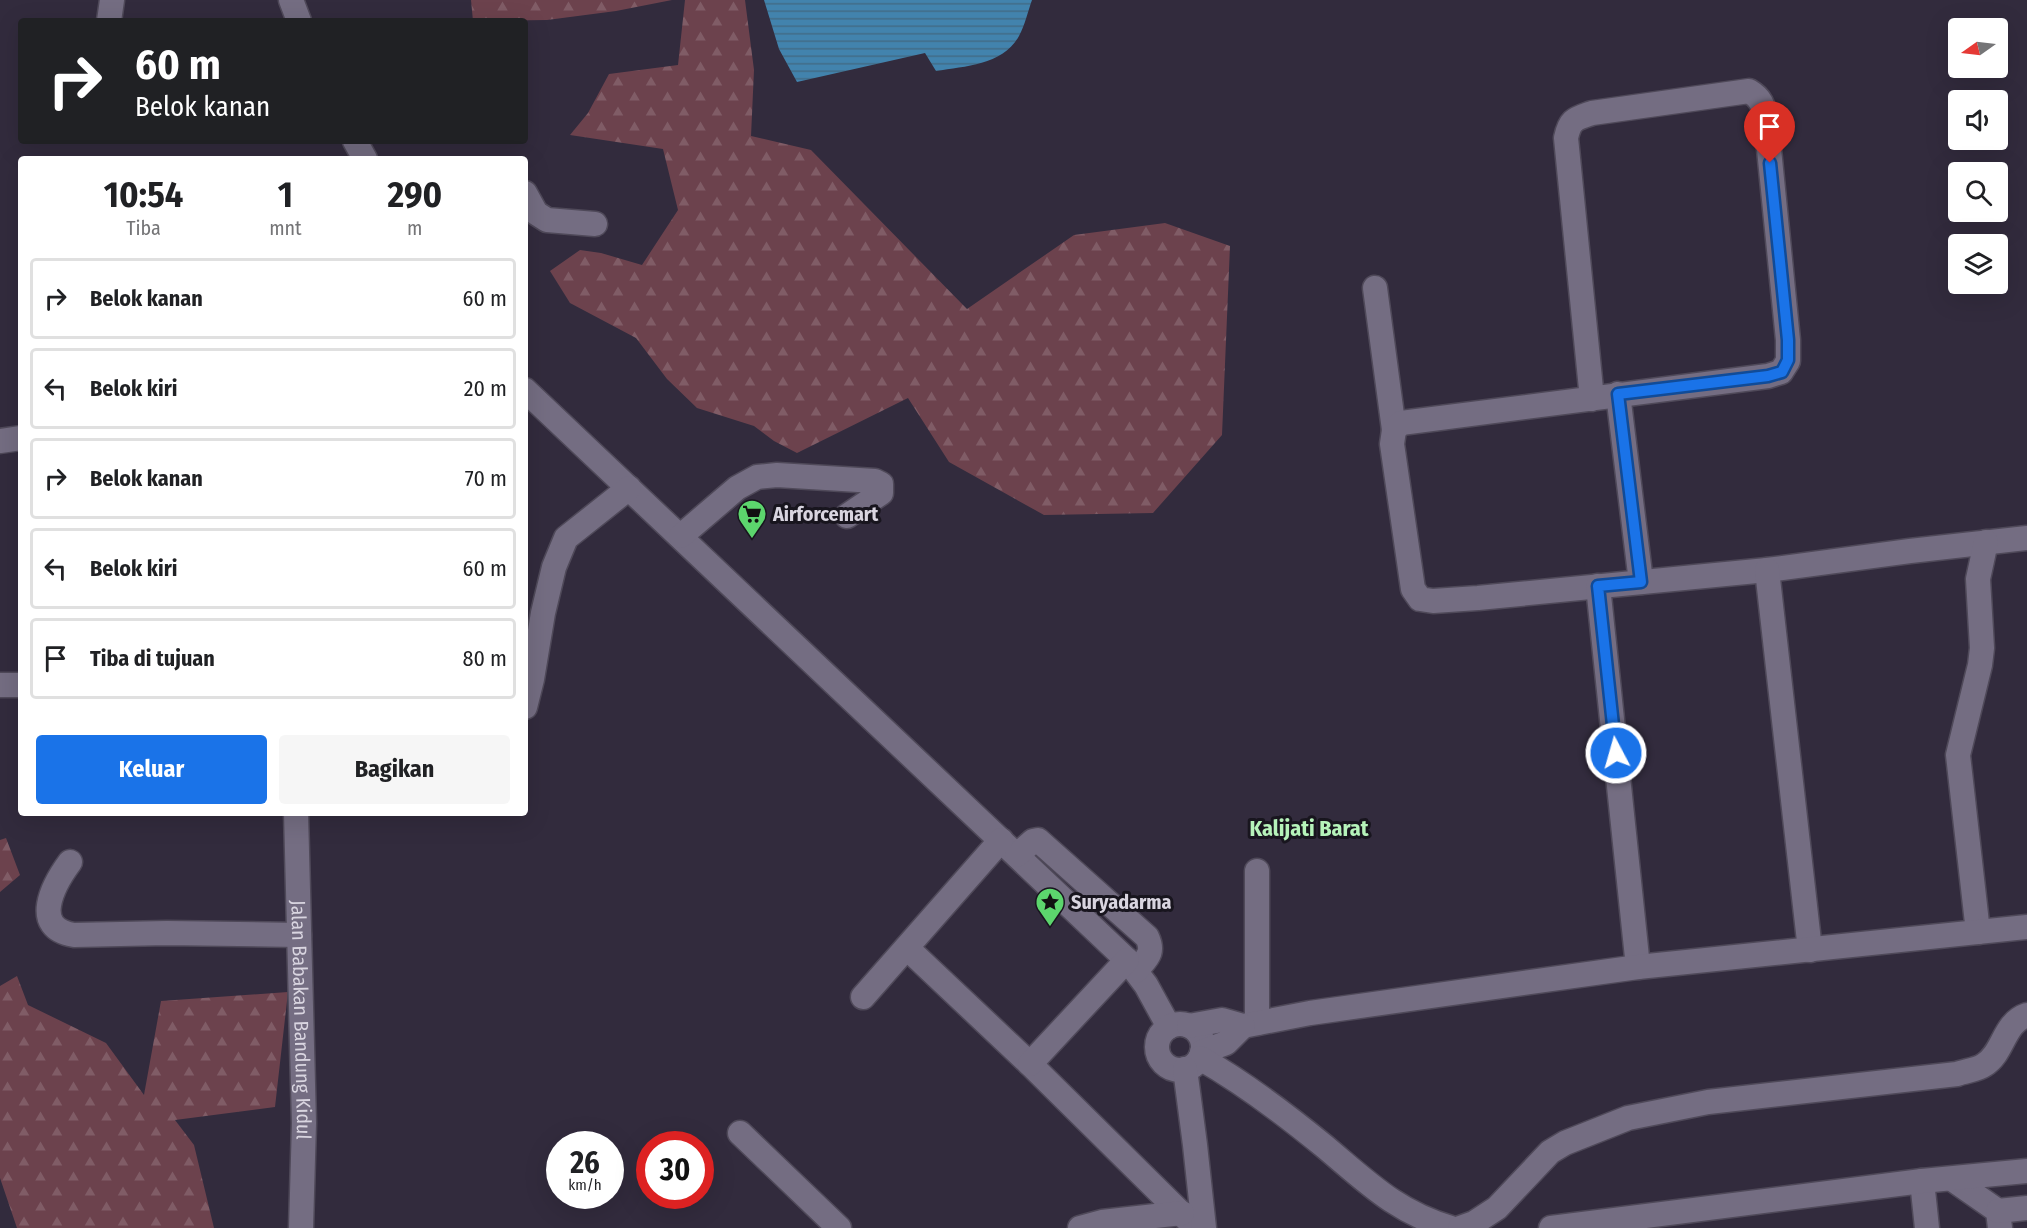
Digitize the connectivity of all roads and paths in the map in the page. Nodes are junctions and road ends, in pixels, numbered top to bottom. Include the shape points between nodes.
1 (112, 0) edge
2 (291, 0) edge
3 (109, 18) edge
4 (298, 18) edge
5 (528, 198) edge
6 (595, 224) dead end
7 (1375, 288) dead end
8 (528, 393) edge
9 (1618, 394) junction
10 (1592, 399) junction
11 (1394, 430) junction
12 (18, 438) edge
13 (0, 441) edge
14 (628, 488) junction
15 (847, 516) dead end
16 (681, 536) junction
17 (2027, 538) edge
18 (1986, 542) junction
19 (1767, 570) junction
20 (1641, 582) junction
21 (1598, 586) junction
22 (0, 685) edge
23 (18, 685) edge
24 (528, 695) edge
25 (296, 816) edge
26 (1009, 848) junction
27 (70, 862) dead end
28 (1257, 871) dead end
29 (2027, 927) edge
30 (1978, 932) junction
31 (299, 935) junction
32 (907, 948) junction
33 (1810, 950) junction
34 (1132, 965) junction
35 (1638, 967) junction
36 (863, 997) dead end
37 (2027, 1015) edge
38 (1250, 1025) junction
39 (1179, 1026) junction
40 (1195, 1060) junction
41 (1030, 1064) junction
42 (740, 1132) dead end
43 (2027, 1171) edge
44 (1952, 1179) junction
45 (1922, 1181) junction
46 (2027, 1208) edge
47 (1999, 1219) edge
48 (1189, 1221) edge
49 (1449, 1227) edge
50 (302, 1228) edge
51 (839, 1228) edge
52 (1080, 1228) edge
53 (1204, 1228) edge
54 (1551, 1228) edge
55 (1927, 1228) edge

1 - 3 street
2 - 4 street
5 - 6 street via 536,213 547,220
7 - 11 street
8 - 14 street
9 - 10 street
9 - 10 street via 1768,376 1782,372 1788,360 1766,119 1763,103 1749,91 1592,112 1569,125 1566,138
9 - 20 street
10 - 11 street via 1401,423
11 - 21 street via 1392,444 1413,589 1420,599 1478,598
12 - 13 street
14 - 16 street
14 - 24 street via 566,538 554,567
15 - 16 street via 881,493 881,484 777,475 757,477 737,488
16 - 26 street
17 - 18 street
18 - 19 street
18 - 30 street via 1978,579 1980,665 1958,755
19 - 20 street
19 - 33 street
20 - 21 street
21 - 35 street
22 - 23 street
25 - 31 street, Jalan Babakan Bandung Kidul
26 - 32 street
26 - 34 street via 1038,840 1147,937 1150,953
27 - 31 street via 50,899 53,926 64,934
28 - 38 street
29 - 30 street
30 - 33 street
31 - 50 street, Jalan Babakan Bandung Kidul via 304,1123
32 - 36 street
32 - 41 street
33 - 35 street
34 - 39 street via 1159,1006
34 - 41 street
35 - 38 street
37 - 49 street via 2017,1018 1983,1066 1957,1074 1708,1102 1599,1128 1550,1152 1497,1208 1474,1223
38 - 39 street via 1222,1020
38 - 40 street
39 - 40 street via 1194,1029 1202,1040
39 - 40 street via 1158,1038 1158,1055 1169,1067
40 - 49 street via 1242,1082 1389,1201 1427,1221
40 - 53 street via 1196,1145
41 - 48 street
42 - 51 street
43 - 44 street
44 - 45 street
44 - 47 street
45 - 54 street
45 - 55 street
46 - 47 street
48 - 52 street via 1102,1222

